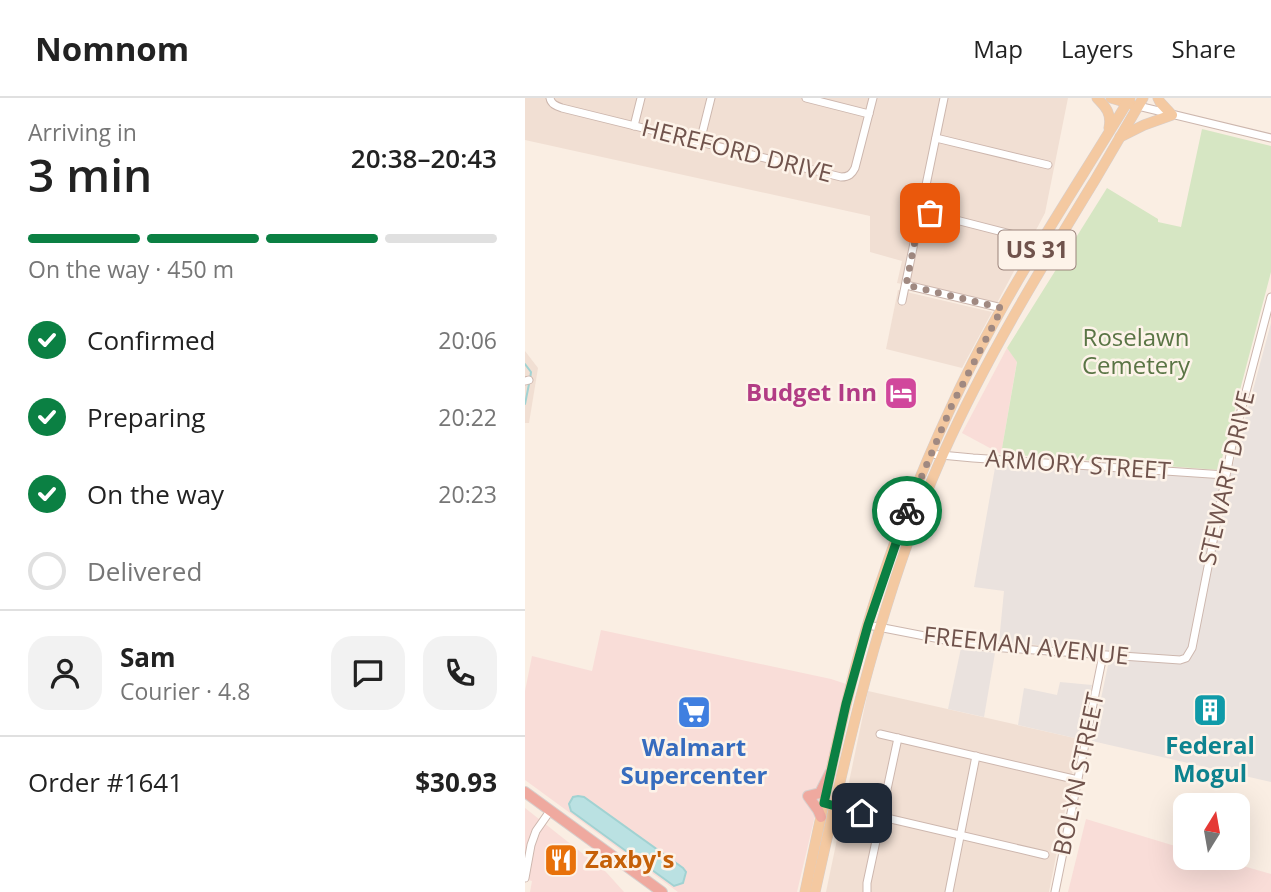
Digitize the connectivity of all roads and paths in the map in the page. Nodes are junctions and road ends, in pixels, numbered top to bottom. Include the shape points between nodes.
1 (549, 98) edge
2 (641, 98) edge
3 (711, 98) edge
4 (806, 98) edge
5 (873, 98) edge
6 (944, 98) edge
7 (1097, 98) edge
8 (1111, 98) edge
9 (1158, 98) edge
10 (1128, 100) edge
11 (1141, 102) edge
12 (869, 114) junction
13 (1172, 115) junction
14 (634, 126) junction
15 (1109, 131) junction
16 (1119, 137) junction
17 (936, 138) junction
18 (1271, 138) edge
19 (700, 142) junction
20 (1048, 165) dead end
21 (921, 211) junction
22 (1042, 242) junction
23 (906, 285) junction
24 (1271, 297) edge
25 (902, 301) dead end
26 (1002, 308) junction
27 (930, 454) junction
28 (943, 454) junction
29 (1225, 475) junction
30 (868, 625) junction
31 (880, 627) junction
32 (1103, 655) junction
33 (1186, 658) joint
34 (880, 734) dead end
35 (898, 738) junction
36 (976, 756) junction
37 (830, 773) junction
38 (1078, 780) junction
39 (525, 792) edge
40 (824, 803) junction
41 (835, 806) junction
42 (550, 811) junction
43 (821, 817) junction
44 (882, 817) junction
45 (960, 836) junction
46 (1045, 856) dead end
47 (525, 878) edge
48 (644, 878) junction
49 (651, 892) edge
50 (662, 892) edge
51 (805, 892) edge
52 (815, 892) edge
53 (867, 892) edge
54 (949, 892) edge
55 (1055, 892) edge

1 - 14 street, HEREFORD DRIVE via 555,106
2 - 14 street
3 - 19 street
4 - 12 street
5 - 12 street, HEREFORD DRIVE
6 - 17 street
7 - 15 main road via 1109,114
8 - 10 main road
9 - 13 main road
10 - 11 main road
10 - 15 main road, US 31
11 - 13 street
11 - 16 main road, US 31
12 - 19 street, HEREFORD DRIVE via 855,168 847,177
13 - 16 main road
13 - 18 street
14 - 19 street, HEREFORD DRIVE
15 - 22 main road, US 31
16 - 28 main road, US 31 via 997,345
17 - 20 street
17 - 21 street
21 - 22 street
21 - 23 street
22 - 26 main road, US 31
23 - 25 street
23 - 26 street
24 - 29 street, STEWART DRIVE
26 - 27 main road, US 31
27 - 28 street, ARMORY STREET
27 - 30 main road, US 31
28 - 29 street, ARMORY STREET
28 - 31 main road, US 31
29 - 33 street, STEWART DRIVE via 1192,648
30 - 31 street, FREEMAN AVENUE
30 - 37 main road, US 31
31 - 32 street, FREEMAN AVENUE via 976,646
31 - 41 main road, US 31
32 - 33 street, FREEMAN AVENUE
32 - 38 street, BOLYN STREET
34 - 35 street
35 - 36 street
35 - 44 street
36 - 38 street
36 - 45 street
37 - 40 main road, US 31
37 - 43 highway via 820,793 808,796
38 - 55 street, BOLYN STREET
39 - 42 highway
40 - 41 street
40 - 43 main road, US 31
41 - 44 street
41 - 52 main road, US 31
42 - 47 street via 536,831
42 - 48 highway
43 - 51 main road, US 31
44 - 45 street
44 - 53 street
45 - 46 street
45 - 54 street
48 - 49 highway
48 - 50 highway

